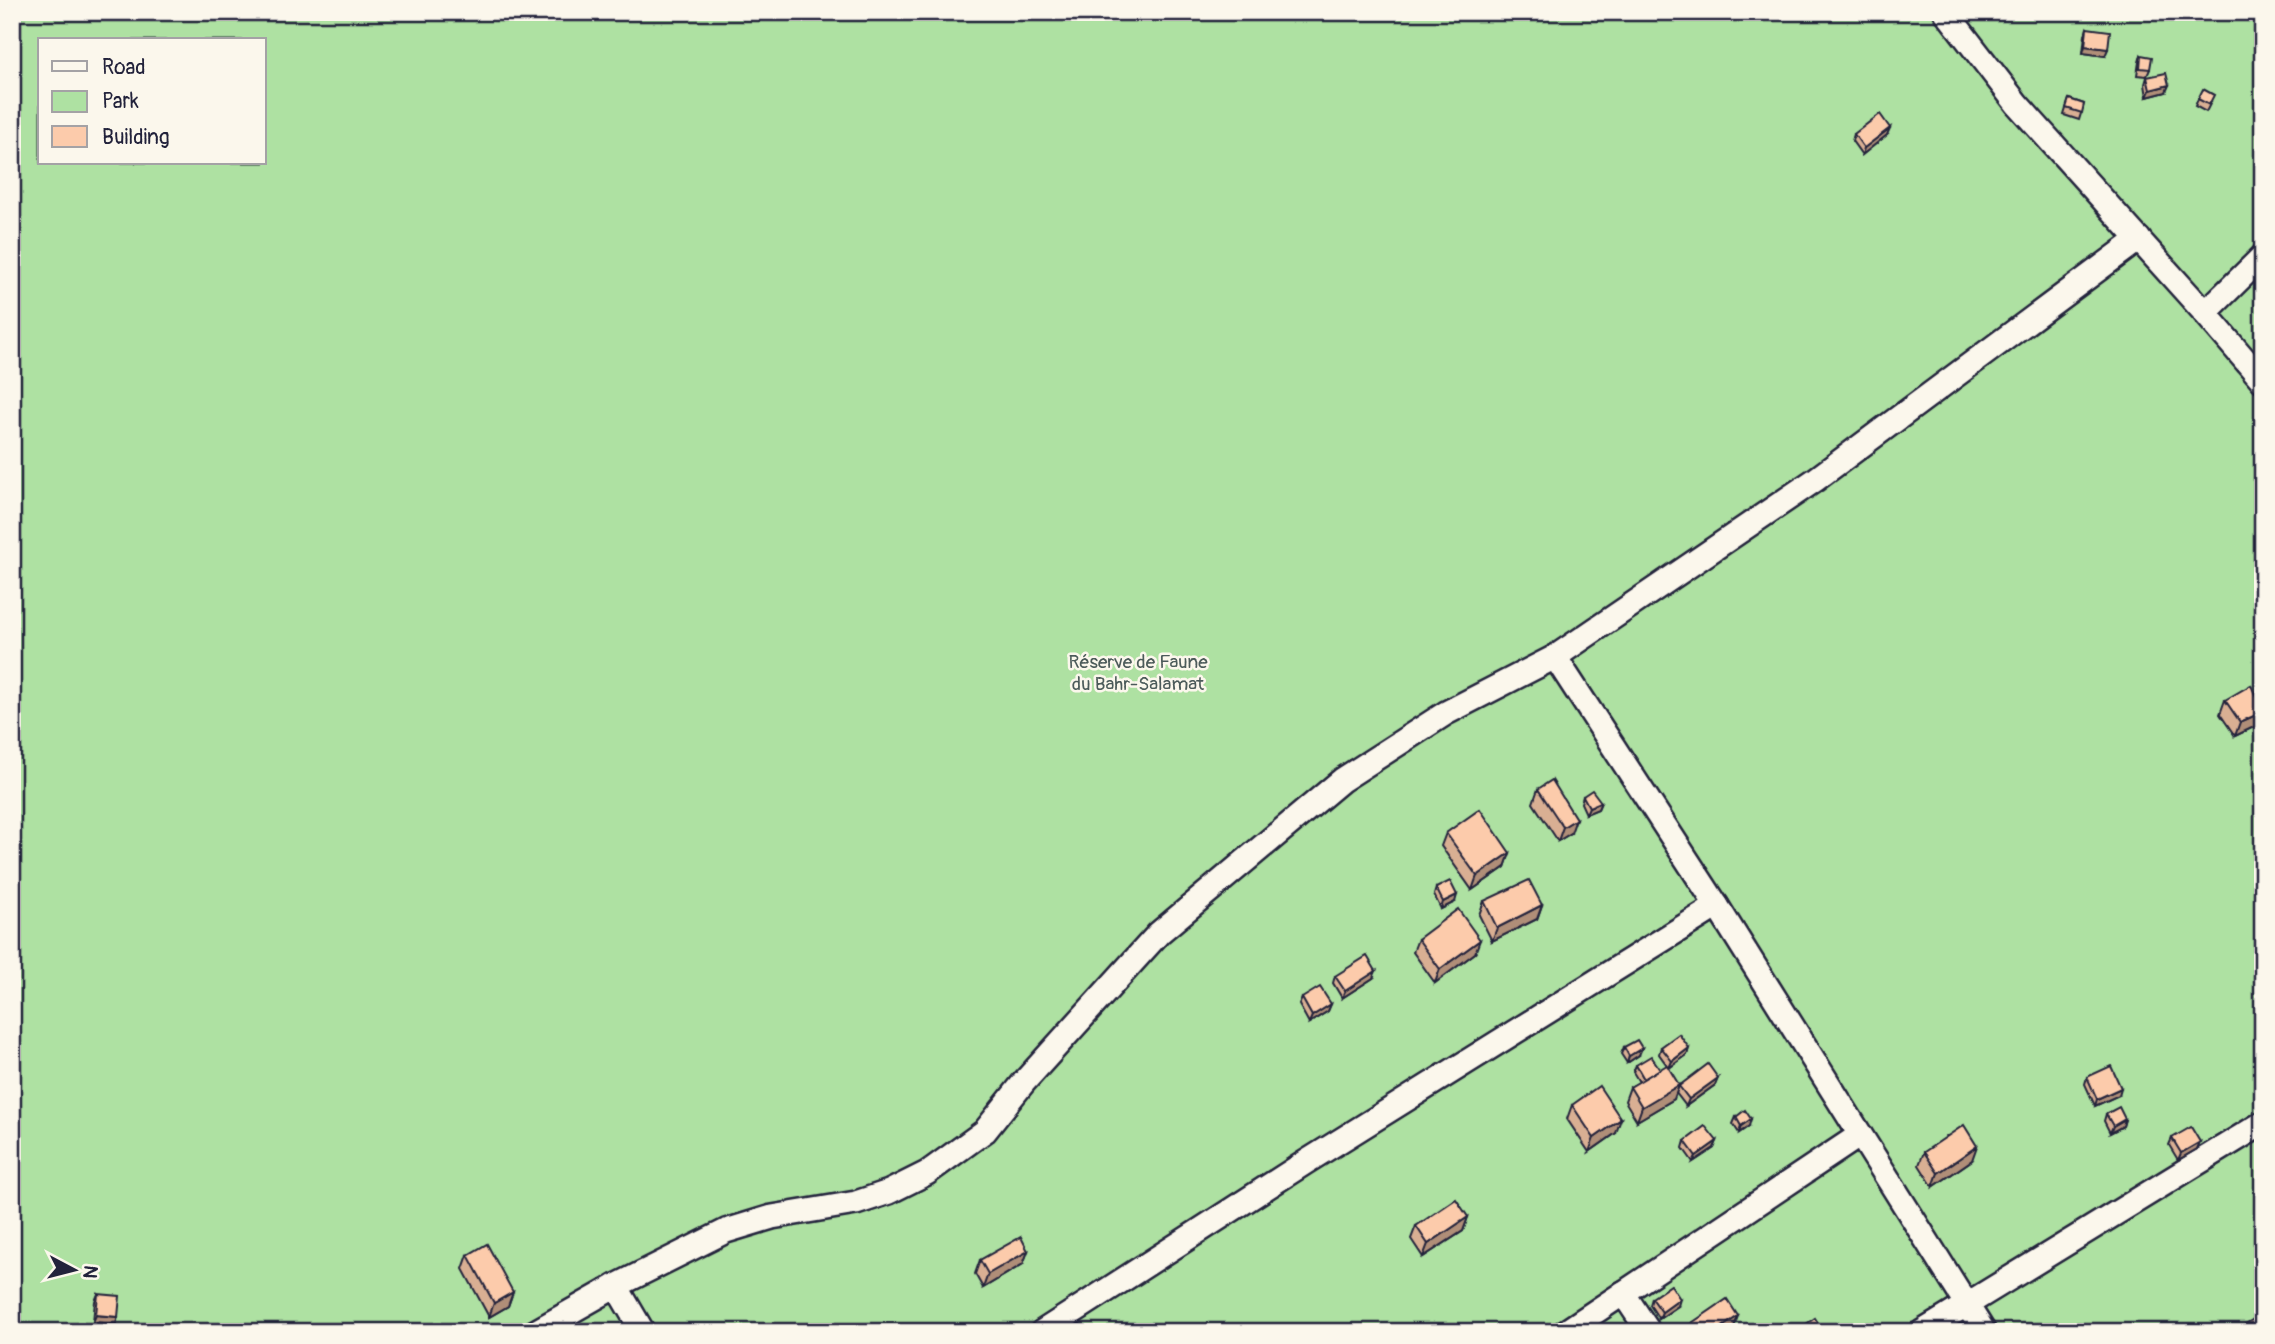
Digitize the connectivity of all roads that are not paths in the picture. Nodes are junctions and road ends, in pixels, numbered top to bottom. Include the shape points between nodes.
1 (1946, 12) edge
2 (2139, 239) junction
3 (2263, 256) edge
4 (2205, 313) junction
5 (2263, 381) edge
6 (1555, 657) junction
7 (1717, 906) junction
8 (2263, 1122) edge
9 (1860, 1135) junction
10 (616, 1286) junction
11 (1623, 1293) junction
12 (1966, 1304) junction
13 (535, 1332) edge
14 (643, 1332) edge
15 (1042, 1332) edge
16 (1565, 1332) edge
17 (1649, 1332) edge
18 (1922, 1332) edge
19 (1984, 1332) edge

1 - 2 street via 2017,104
2 - 4 street
2 - 6 street via 1815,480
3 - 4 street
4 - 5 street
6 - 7 street
6 - 10 street via 1446,713 1342,780 1158,933 985,1131 927,1172 890,1192 856,1203 772,1217 726,1231
7 - 9 street
7 - 15 street
8 - 12 street
9 - 11 street
9 - 12 street
10 - 13 street
10 - 14 street
11 - 16 street
11 - 17 street
12 - 18 street
12 - 19 street

